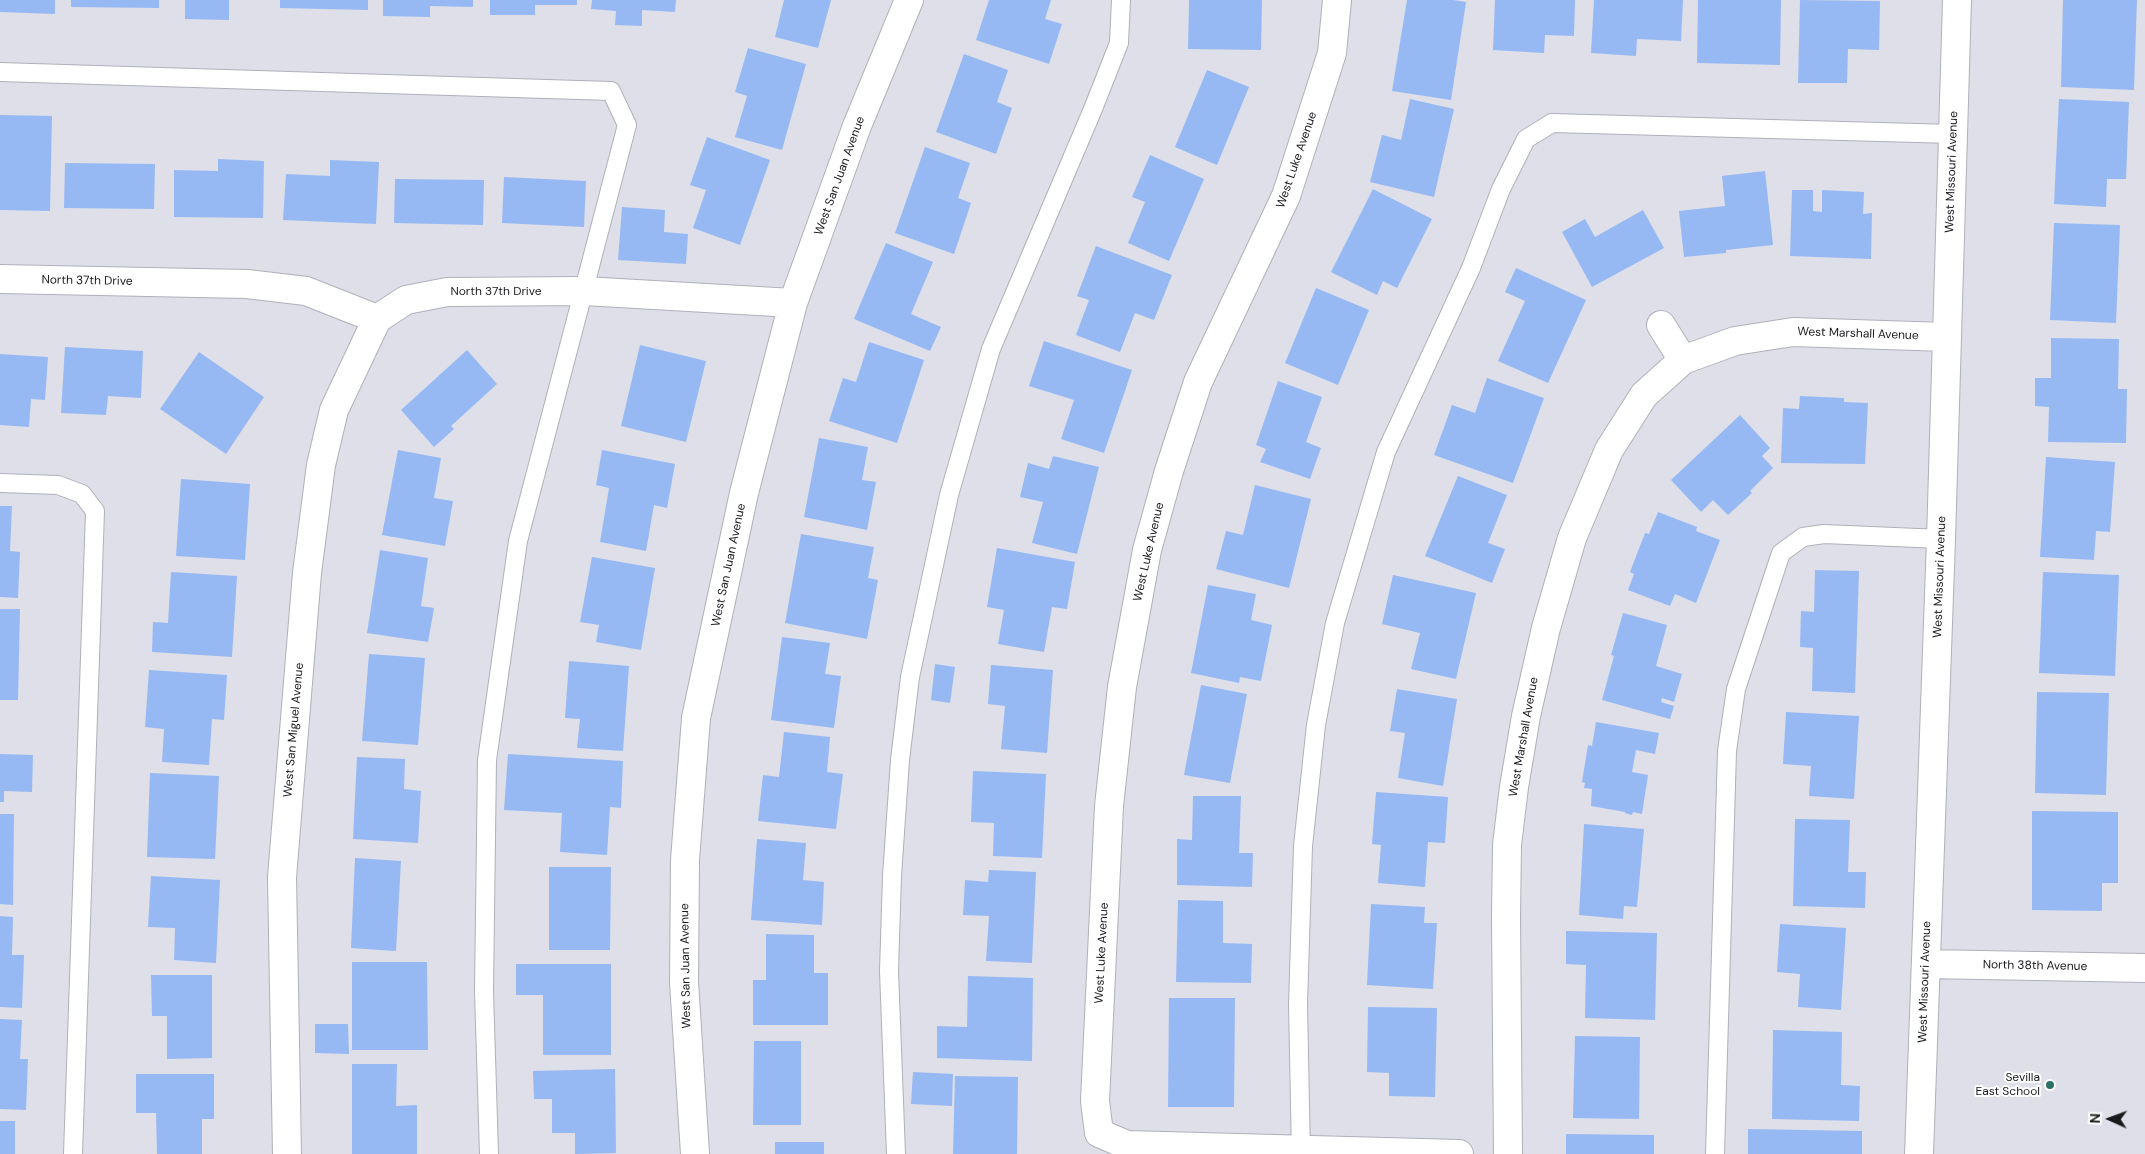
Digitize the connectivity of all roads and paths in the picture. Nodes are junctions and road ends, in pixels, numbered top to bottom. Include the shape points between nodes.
1 (908, 0) edge
2 (1121, 0) edge
3 (1337, 0) edge
4 (1957, 0) edge
5 (0, 72) edge
6 (1953, 134) junction
7 (0, 279) edge
8 (584, 291) junction
9 (793, 304) junction
10 (376, 319) junction
11 (1661, 325) dead end
12 (1946, 337) junction
13 (1683, 360) junction
14 (0, 483) edge
15 (1941, 539) junction
16 (1926, 964) junction
17 (2145, 968) edge
18 (1300, 1152) edge
19 (72, 1154) edge
20 (287, 1154) edge
21 (489, 1154) edge
22 (695, 1154) edge
23 (896, 1154) edge
24 (1459, 1154) edge
25 (1508, 1154) edge
26 (1715, 1154) edge
27 (1919, 1154) edge

1 - 9 street, West San Juan Avenue via 857,126
2 - 23 lane via 1119,43 991,349 949,495 910,677 900,760 889,971
3 - 18 street, West Luke Avenue via 1332,53 1286,196 1198,382 1147,550 1122,687 1109,806 1095,1101 1099,1133 1127,1145
4 - 6 street, West Missouri Avenue
5 - 8 lane via 611,91 627,125
6 - 12 street, West Missouri Avenue
6 - 18 lane via 1552,123 1526,139 1386,452 1335,623 1316,725 1303,846 1298,1004
7 - 10 street, North 37th Drive via 248,284 306,291
8 - 9 street, North 37th Drive
8 - 10 street, North 37th Drive via 447,292 406,300
8 - 21 lane via 518,541 487,760 484,991
9 - 22 street, West San Juan Avenue via 744,493 696,718 685,860 684,982
10 - 20 street, West San Miguel Avenue via 334,410 320,466 307,573 282,877
11 - 13 street
12 - 13 street, West Marshall Avenue via 1793,332 1736,341
12 - 15 street, West Missouri Avenue
13 - 25 street, West Marshall Avenue via 1644,395 1609,450 1572,538 1546,628 1526,716 1507,845
14 - 19 lane via 58,485 82,494 95,511
15 - 16 street, West Missouri Avenue
15 - 26 lane via 1824,534 1804,537 1781,553 1736,689 1727,752
16 - 17 street, North 38th Avenue
16 - 27 street, West Missouri Avenue
18 - 24 street

